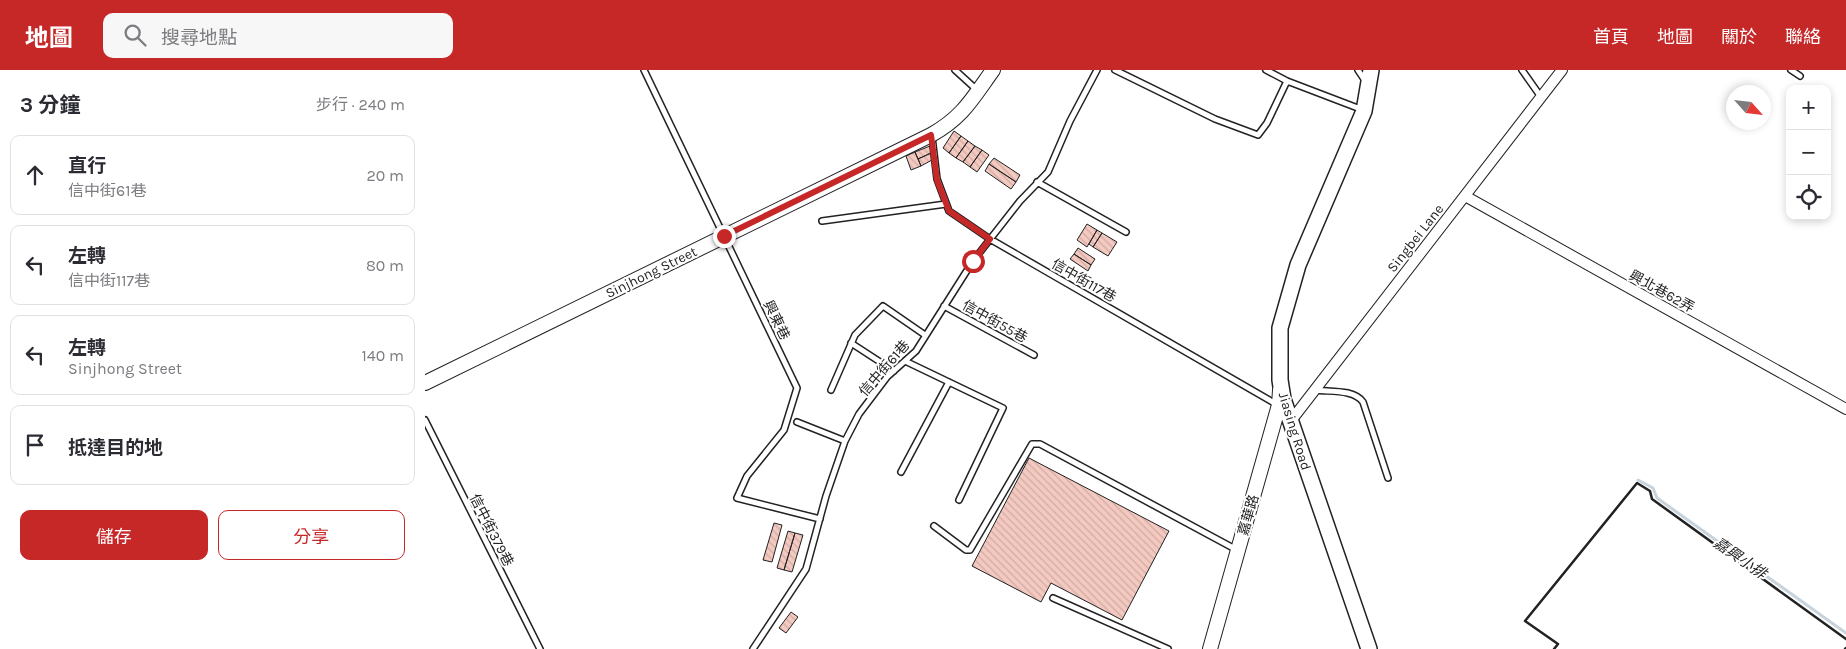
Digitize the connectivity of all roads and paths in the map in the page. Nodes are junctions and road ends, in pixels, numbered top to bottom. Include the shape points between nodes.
1 (644, 70) edge
2 (955, 70) edge
3 (993, 70) edge
4 (1097, 70) edge
5 (1115, 70) edge
6 (1265, 70) edge
7 (1358, 70) edge
8 (1371, 70) edge
9 (1522, 70) edge
10 (1561, 70) edge
11 (1791, 70) edge
12 (1801, 76) dead end
13 (1287, 81) junction
14 (1369, 86) junction
15 (978, 91) junction
16 (1541, 97) junction
17 (1364, 111) junction
18 (931, 135) junction
19 (1037, 182) junction
20 (1465, 196) junction
21 (946, 204) junction
22 (822, 220) dead end
23 (1126, 232) dead end
24 (724, 236) junction
25 (990, 239) junction
26 (944, 306) junction
27 (925, 335) junction
28 (851, 343) junction
29 (1034, 355) dead end
30 (905, 361) junction
31 (894, 371) junction
32 (1280, 380) junction
33 (949, 382) junction
34 (425, 383) edge
35 (831, 390) dead end
36 (1315, 390) junction
37 (1279, 405) junction
38 (1846, 410) edge
39 (425, 420) edge
40 (797, 422) dead end
41 (1290, 422) junction
42 (845, 441) junction
43 (901, 472) dead end
44 (1388, 478) dead end
45 (959, 500) dead end
46 (820, 519) junction
47 (934, 526) dead end
48 (1238, 550) junction
49 (1053, 598) dead end
50 (539, 649) edge
51 (753, 649) edge
52 (1169, 649) edge
53 (1210, 649) edge
54 (1369, 649) edge

1 - 24 lane, 興東巷
2 - 15 lane
3 - 15 street, Sinjhong Street
4 - 19 lane, 信中街61巷 via 1048,172
5 - 13 lane via 1215,119 1258,135
6 - 13 lane
7 - 14 lane
8 - 14 main road, Jiasing Road
9 - 16 lane
10 - 16 street, Singbei Lane
11 - 12 lane
13 - 17 lane
14 - 17 main road, Jiasing Road
15 - 18 street, Sinjhong Street via 961,114
16 - 20 street, Singbei Lane
17 - 32 main road, Jiasing Road via 1298,265 1281,328
18 - 21 lane, 信中街117巷 via 937,180
18 - 24 street, Sinjhong Street
19 - 23 lane
19 - 25 lane, 信中街61巷
20 - 36 street, Singbei Lane
20 - 38 street, 興北巷62弄
21 - 22 lane
21 - 25 lane, 信中街117巷 via 949,211
24 - 34 street, Sinjhong Street
24 - 46 lane, 興東巷 via 797,388 784,430 747,476 737,498
25 - 26 lane, 信中街61巷
25 - 37 lane, 信中街117巷
26 - 27 lane, 信中街61巷
26 - 29 lane, 信中街55巷
27 - 28 lane via 883,306
27 - 30 lane, 信中街61巷
28 - 31 lane
28 - 35 lane
30 - 31 lane, 信中街61巷
30 - 33 lane
31 - 42 lane, 信中街61巷 via 859,414
32 - 37 street, 嘉華路
32 - 41 main road, Jiasing Road
33 - 43 lane
33 - 45 lane via 1003,408
36 - 41 street, Singbei Lane
36 - 44 lane via 1359,397
37 - 48 street, 嘉華路
39 - 50 lane, 信中街379巷
40 - 42 lane
41 - 54 main road, Jiasing Road
42 - 46 lane, 信中街61巷
46 - 51 lane, 信中街61巷 via 806,569
47 - 48 lane via 970,550 1033,444 1040,444
48 - 53 street, 嘉華路
49 - 52 lane

